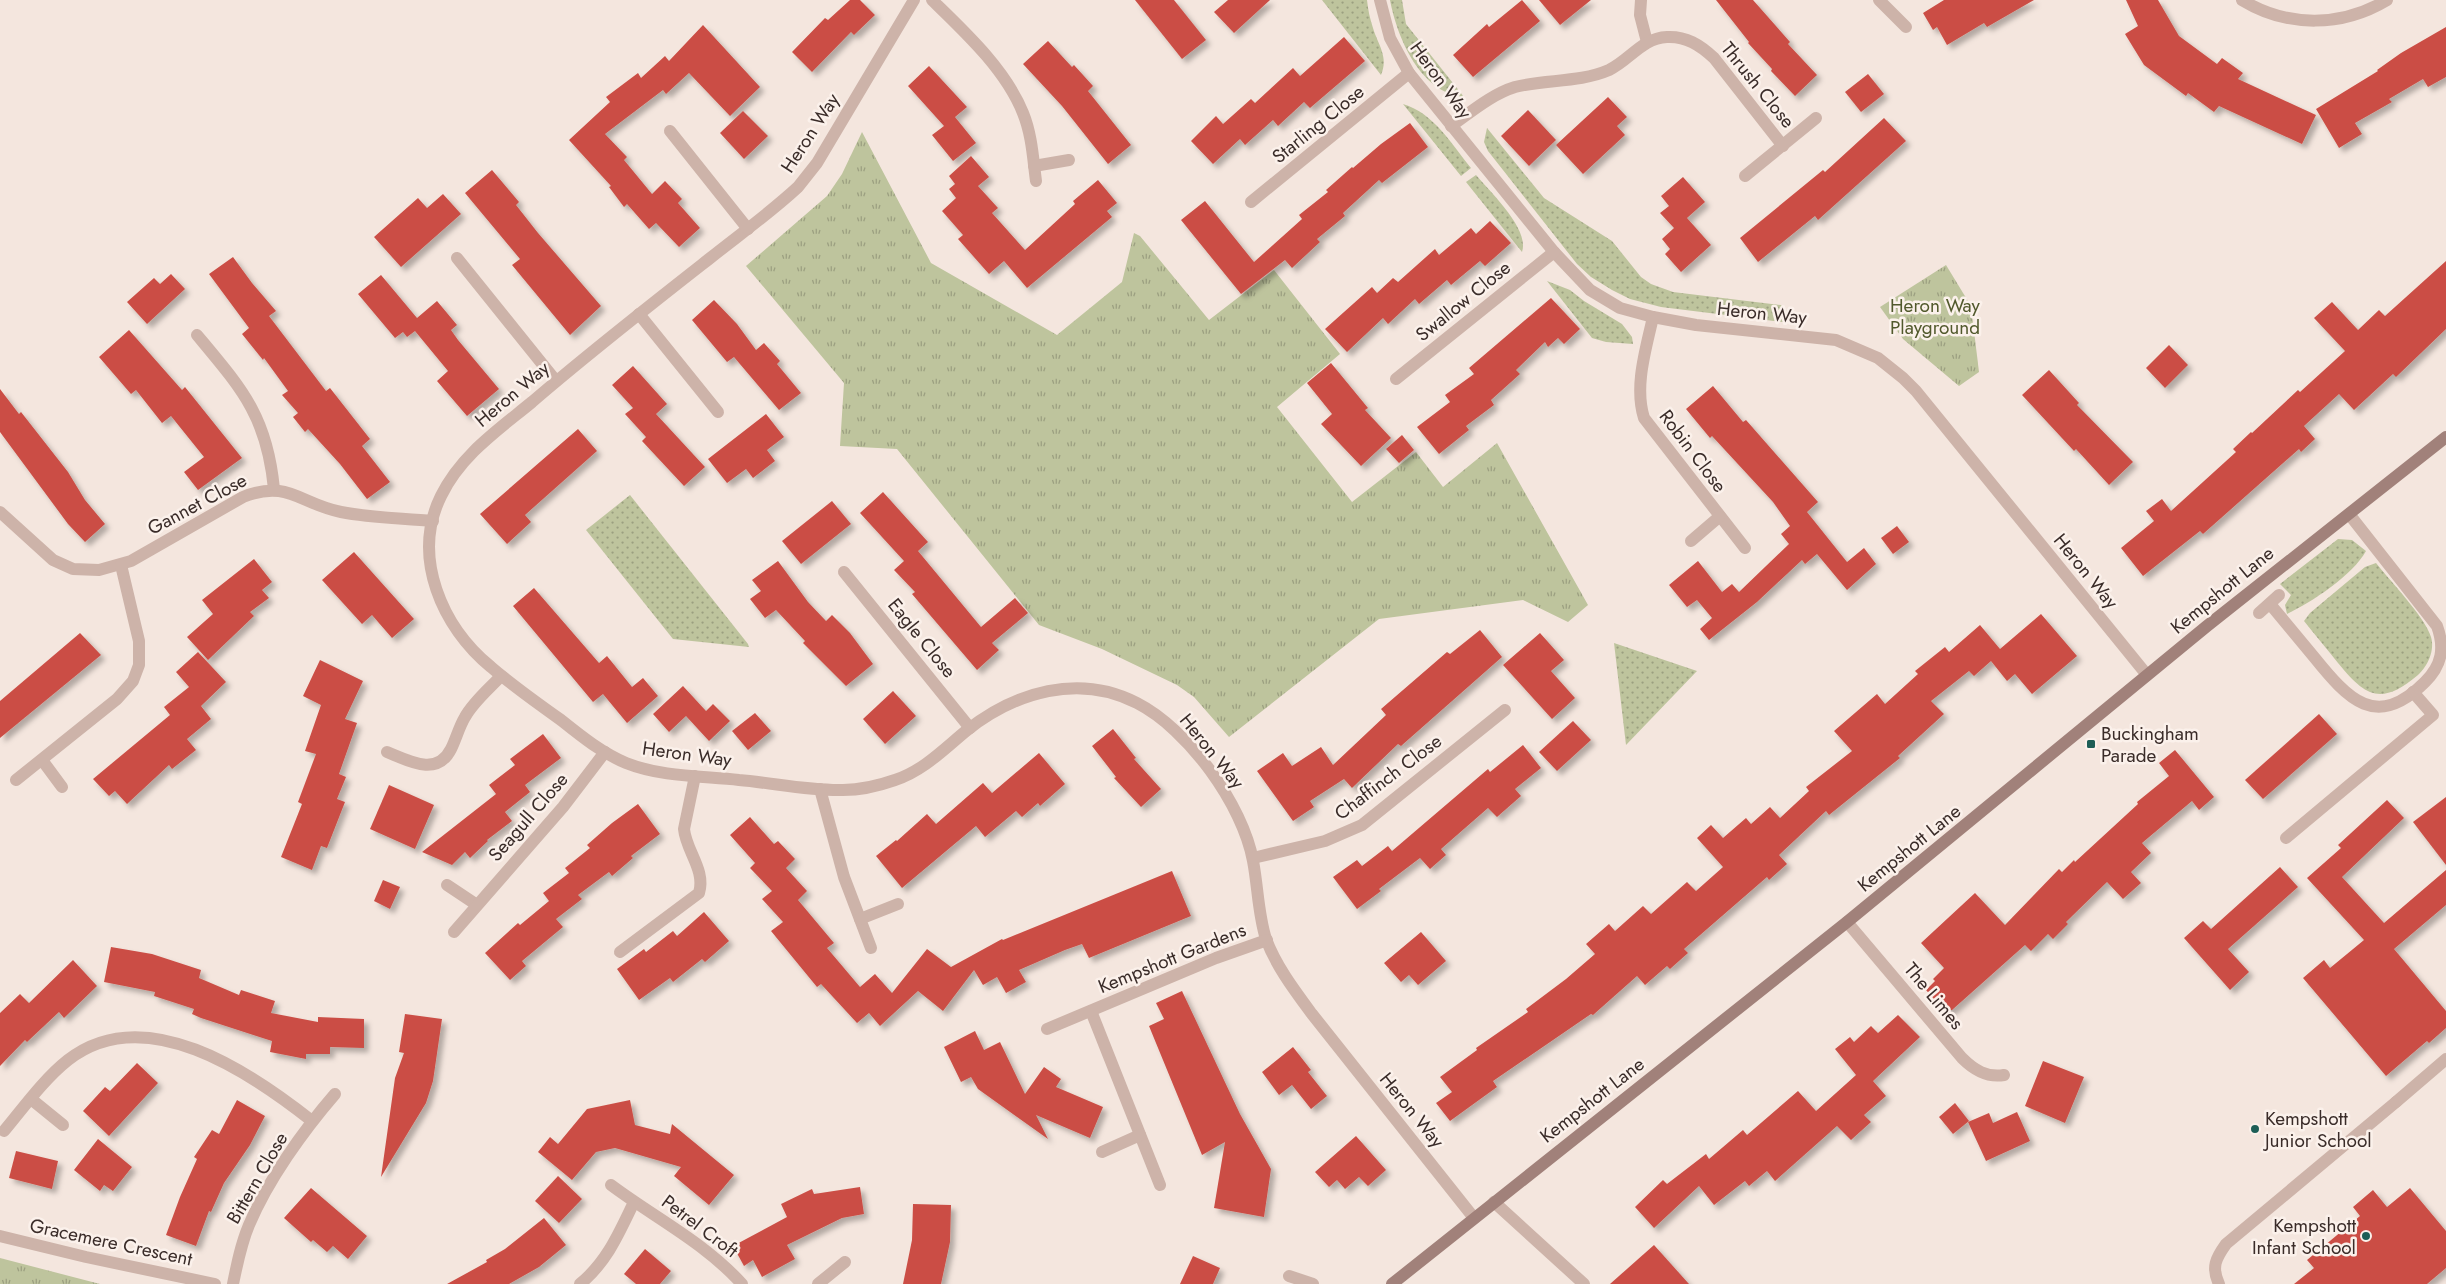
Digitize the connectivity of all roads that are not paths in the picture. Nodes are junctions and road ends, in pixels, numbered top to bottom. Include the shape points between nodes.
1 (914, 0) edge
2 (932, 0) edge
3 (1380, 0) edge
4 (1641, 0) edge
5 (2242, 0) edge
6 (2388, 0) edge
7 (1882, 1) edge
8 (1906, 27) dead end
9 (1647, 42) junction
10 (1409, 73) junction
11 (1816, 118) dead end
12 (1451, 126) junction
13 (670, 131) dead end
14 (1783, 146) junction
15 (1069, 160) dead end
16 (1034, 166) junction
17 (1745, 176) dead end
18 (1036, 181) dead end
19 (1251, 202) dead end
20 (748, 229) junction
21 (1554, 252) junction
22 (457, 258) dead end
23 (639, 314) junction
24 (1653, 317) junction
25 (197, 335) dead end
26 (1396, 379) dead end
27 (556, 381) junction
28 (718, 412) dead end
29 (2446, 437) edge
30 (274, 489) junction
31 (0, 512) edge
32 (2349, 514) junction
33 (1719, 517) junction
34 (433, 521) junction
35 (1691, 541) dead end
36 (1745, 548) dead end
37 (121, 565) junction
38 (844, 572) dead end
39 (2259, 613) dead end
40 (2147, 675) junction
41 (501, 676) junction
42 (2413, 692) junction
43 (1505, 710) dead end
44 (970, 728) junction
45 (387, 752) dead end
46 (605, 752) junction
47 (42, 760) junction
48 (695, 776) junction
49 (16, 780) dead end
50 (62, 787) dead end
51 (820, 789) junction
52 (2286, 838) dead end
53 (1253, 858) junction
54 (447, 885) dead end
55 (898, 904) dead end
56 (477, 905) junction
57 (860, 919) junction
58 (1846, 922) junction
59 (454, 932) dead end
60 (1267, 940) junction
61 (870, 948) dead end
62 (620, 952) dead end
63 (1091, 1011) junction
64 (1047, 1029) dead end
65 (2446, 1059) edge
66 (2004, 1075) dead end
67 (335, 1094) dead end
68 (31, 1099) junction
69 (312, 1121) junction
70 (63, 1125) dead end
71 (4, 1131) dead end
72 (1140, 1135) junction
73 (1102, 1152) dead end
74 (611, 1184) dead end
75 (1160, 1185) dead end
76 (634, 1202) junction
77 (1494, 1202) junction
78 (1474, 1218) junction
79 (0, 1236) edge
80 (845, 1262) dead end
81 (1289, 1276) dead end
82 (215, 1284) edge
83 (232, 1284) edge
84 (580, 1284) edge
85 (742, 1284) edge
86 (818, 1284) edge
87 (1312, 1284) edge
88 (1392, 1284) edge
89 (1584, 1284) edge
90 (2219, 1284) edge

1 - 20 street, Heron Way via 807,177 786,199
2 - 16 street via 990,63 1017,100 1029,131
3 - 10 street, Heron Way via 1390,38
4 - 9 street via 1640,15
5 - 6 street via 2276,16 2320,21 2358,15
7 - 8 street
9 - 12 street, Thrush Close via 1616,66 1599,74 1505,90
9 - 14 street, Thrush Close via 1679,37 1701,47 1714,58
10 - 12 street, Heron Way
10 - 19 street, Starling Close
11 - 14 street, Thrush Close
12 - 21 street, Heron Way
13 - 20 street
14 - 17 street, Thrush Close
15 - 16 street
16 - 18 street
20 - 23 street, Heron Way
21 - 24 street, Heron Way via 1596,295 1620,308
21 - 26 street, Swallow Close
22 - 27 street
23 - 27 street, Heron Way
23 - 28 street
24 - 33 street, Robin Close via 1640,383 1640,407 1644,418
24 - 40 street, Heron Way via 1696,325 1836,340 1865,351 1891,367 1928,406
25 - 30 street via 256,414 270,455
27 - 34 street, Heron Way via 470,455 450,481 437,505
29 - 32 street, Kempshott Lane
30 - 34 street, Gannet Close via 342,512
30 - 37 street, Gannet Close via 243,497
31 - 37 street, Gannet Close via 44,554 64,566 88,571
32 - 40 street, Kempshott Lane
32 - 42 street via 2437,626 2442,646 2439,664
33 - 35 street, Robin Close
33 - 36 street, Robin Close
34 - 41 street, Heron Way via 431,562 442,605 465,643
37 - 47 street via 139,641 137,673 128,689
38 - 44 street, Eagle Close
39 - 42 street via 2275,600 2337,686 2348,696 2367,705 2378,706 2397,702
40 - 58 street, Kempshott Lane
41 - 45 street via 465,716 451,750 438,764 417,764
41 - 46 street, Heron Way
42 - 52 street via 2433,715
43 - 53 street, Chaffinch Close via 1357,829 1325,841
44 - 51 street, Heron Way via 923,766 899,779 855,790
44 - 53 street, Heron Way via 1001,707 1050,690 1104,691 1135,701 1165,721 1210,771 1236,812
46 - 48 street, Heron Way via 644,769
46 - 56 street, Seagull Close via 563,807
47 - 49 street
47 - 50 street
48 - 51 street, Heron Way
48 - 62 street via 684,829 700,871 701,886 698,893
51 - 57 street via 842,870
53 - 60 street, Heron Way
54 - 56 street
55 - 57 street
56 - 59 street, Seagull Close
57 - 61 street
58 - 66 street, The Limes via 1962,1058 1988,1075
58 - 77 street, Kempshott Lane
60 - 63 street, Kempshott Gardens
60 - 78 street, Heron Way via 1281,968 1312,1014
63 - 64 street, Kempshott Gardens
63 - 72 street, Kempshott Gardens
65 - 90 street via 2226,1244 2216,1258 2214,1273
67 - 69 street, Bittern Close
68 - 69 street, Bittern Close via 55,1072 81,1051 110,1039 146,1038 188,1048 230,1065 270,1089
68 - 70 street
68 - 71 street, Bittern Close
69 - 83 street, Bittern Close via 256,1210 242,1245
72 - 73 street
72 - 75 street, Kempshott Gardens
74 - 76 street, Petrel Croft
76 - 84 street, Petrel Croft via 610,1252
76 - 85 street, Petrel Croft via 694,1241
77 - 78 street, Kempshott Lane
77 - 89 street
78 - 88 street, Kempshott Lane
79 - 82 street, Gracemere Crescent
80 - 86 street
81 - 87 street

